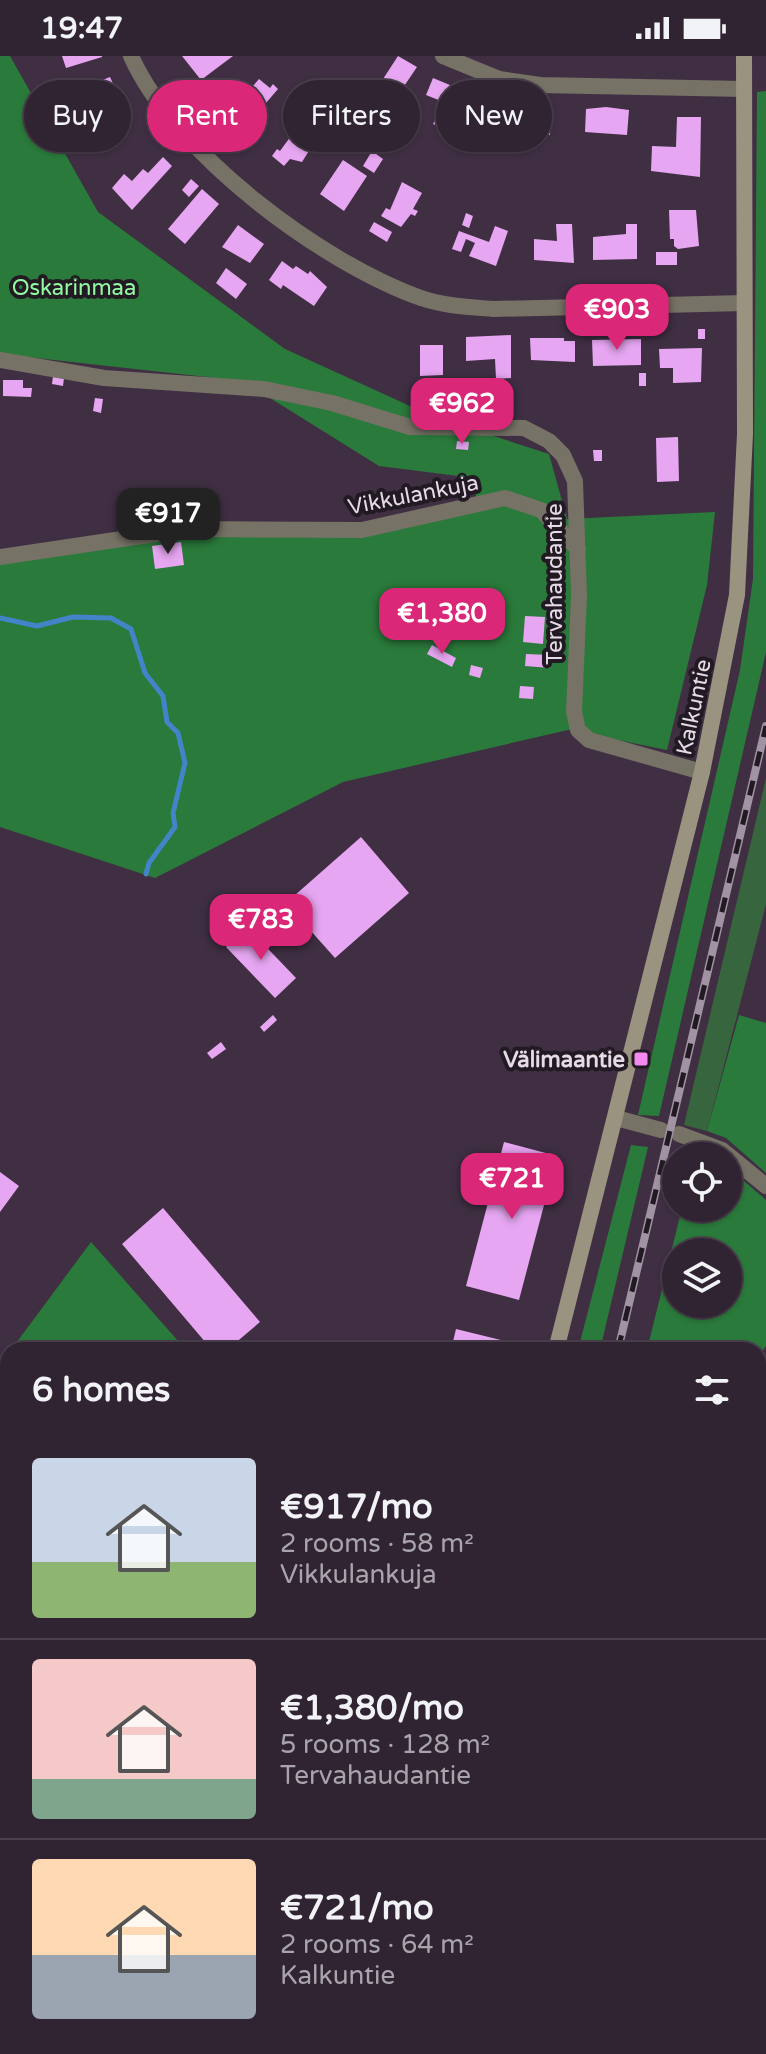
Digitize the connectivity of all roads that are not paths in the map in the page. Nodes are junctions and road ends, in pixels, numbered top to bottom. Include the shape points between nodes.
1 (131, 56) edge
2 (443, 56) edge
3 (744, 56) edge
4 (744, 89) junction
5 (744, 303) junction
6 (0, 360) edge
7 (578, 549) junction
8 (0, 557) edge
9 (702, 772) junction
10 (616, 1118) junction
11 (661, 1130) dead end
12 (679, 1134) dead end
13 (766, 1186) edge
14 (558, 1342) edge

1 - 5 street via 174,126 227,177 354,267 422,298 493,309
2 - 4 street via 499,79 540,85
3 - 4 street, Kalkuntie
4 - 5 street, Kalkuntie
5 - 9 street, Kalkuntie via 740,565
6 - 7 street, Tervahaudantie via 104,378 264,389 410,427 524,428 563,455 575,481
7 - 8 street, Vikkulankuja via 541,510 505,498 362,530 189,529
7 - 9 street, Tervahaudantie via 578,730 595,743
9 - 10 street, Kalkuntie
10 - 11 street
10 - 14 street, Kalkuntie
12 - 13 street via 715,1146

